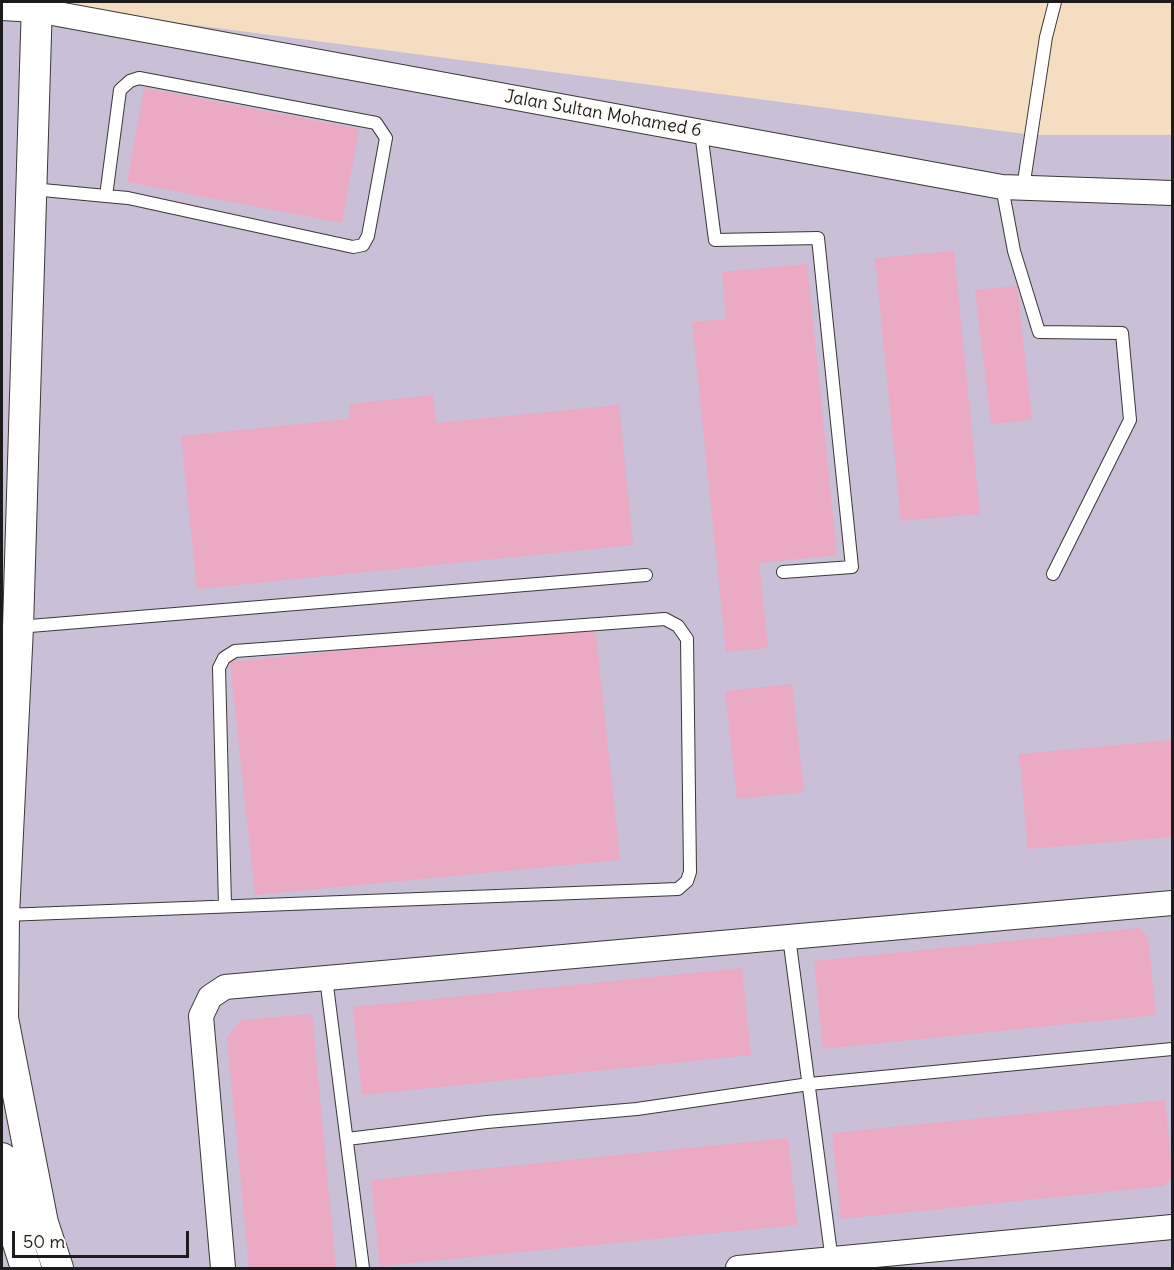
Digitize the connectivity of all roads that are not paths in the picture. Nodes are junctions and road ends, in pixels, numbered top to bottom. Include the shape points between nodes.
1 (1055, 2) edge
2 (37, 6) edge
3 (2, 8) edge
4 (701, 132) junction
5 (1013, 187) junction
6 (31, 189) junction
7 (1173, 193) edge
8 (106, 196) junction
9 (783, 572) dead end
10 (1053, 574) dead end
11 (646, 575) dead end
12 (18, 627) junction
13 (1173, 903) edge
14 (225, 906) junction
15 (4, 915) junction
16 (789, 937) junction
17 (326, 978) junction
18 (2, 1021) edge
19 (1173, 1049) edge
20 (809, 1084) junction
21 (347, 1139) junction
22 (2, 1158) edge
23 (1173, 1227) edge
24 (9, 1240) edge
25 (832, 1264) edge
26 (26, 1269) edge
27 (58, 1269) edge
28 (224, 1269) edge
29 (363, 1269) edge
30 (738, 1269) edge

1 - 5 lane
2 - 3 street, Jalan Sultan Mohamed 6
2 - 4 street, Jalan Sultan Mohamed 6
2 - 6 street
4 - 5 street, Jalan Sultan Mohamed 6
4 - 9 lane via 715,240 818,238 852,567
5 - 7 street, Jalan Sultan Mohamed 6
5 - 10 lane via 1014,251 1040,332 1122,333 1130,420
6 - 8 lane
6 - 12 street
8 - 8 lane via 353,247 363,245 386,138 376,123 139,78 120,90
11 - 12 lane
12 - 15 street
13 - 16 street
14 - 14 lane via 219,668 224,658 235,651 664,619 678,626 687,639 690,872 678,889
14 - 15 lane
15 - 18 street
16 - 17 street
16 - 20 lane
17 - 21 lane
17 - 28 street via 225,987 210,997 201,1016
18 - 27 street via 44,1223
19 - 20 lane
20 - 21 lane via 637,1109
20 - 25 lane
21 - 29 lane
22 - 24 street
23 - 25 street
24 - 26 street
25 - 30 street

